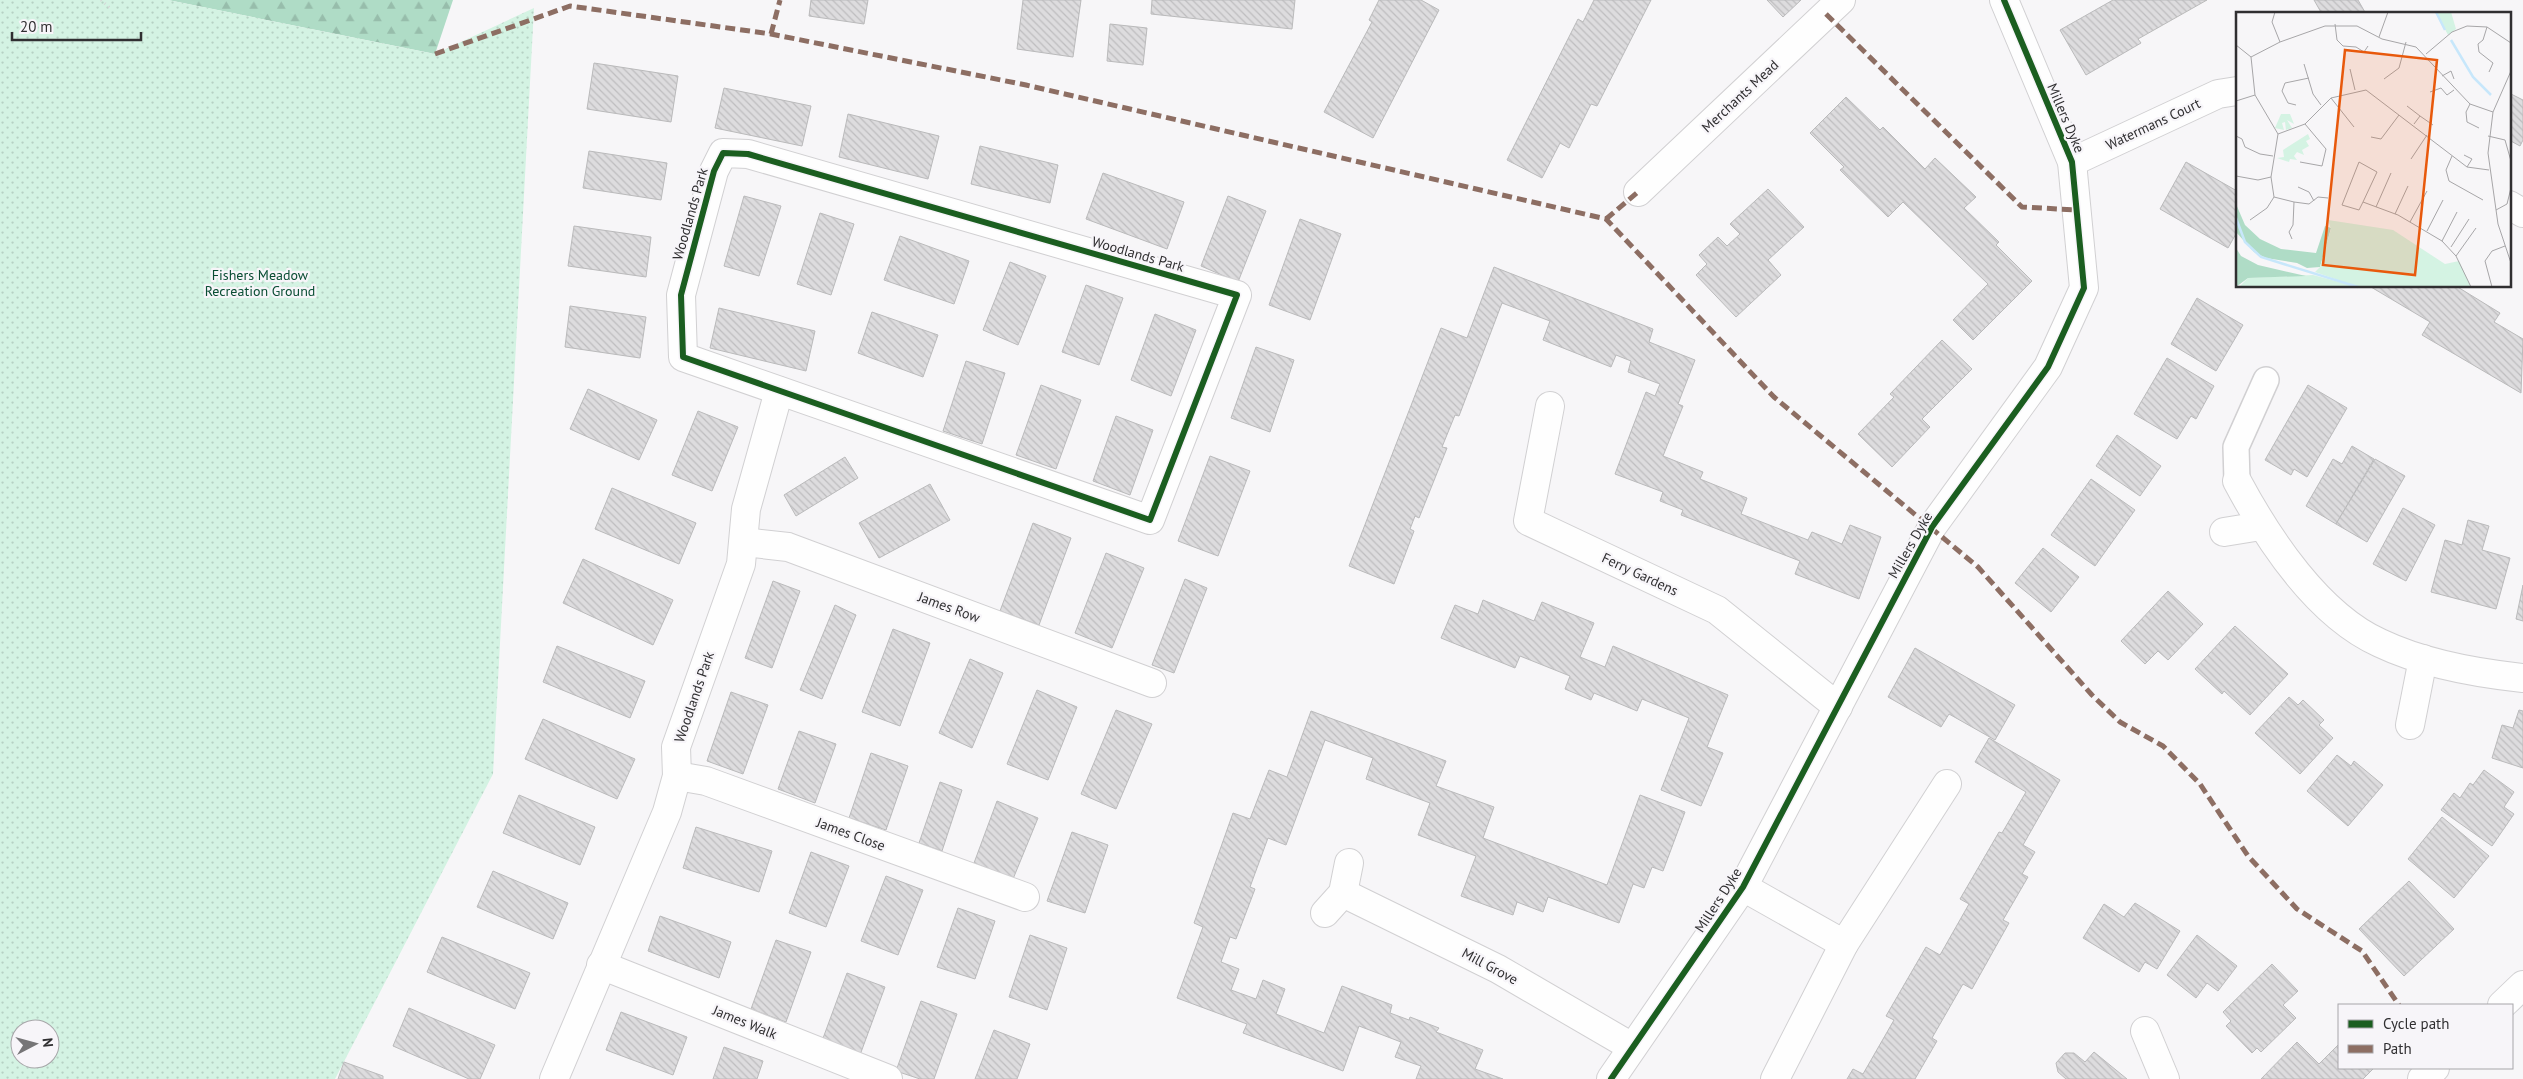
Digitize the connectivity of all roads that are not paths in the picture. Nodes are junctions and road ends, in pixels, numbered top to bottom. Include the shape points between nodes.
1 (1841, 0) edge
2 (2004, 0) edge
3 (2236, 91) edge
4 (2072, 162) junction
5 (1638, 192) dead end
6 (2510, 206) edge
7 (2523, 213) edge
8 (2266, 380) dead end
9 (779, 391) junction
10 (1550, 406) dead end
11 (2237, 481) joint
12 (2261, 526) junction
13 (2224, 532) dead end
14 (744, 542) junction
15 (2424, 659) junction
16 (2523, 678) edge
17 (1152, 683) dead end
18 (1838, 707) junction
19 (2410, 725) dead end
20 (677, 776) junction
21 (1947, 784) dead end
22 (1349, 863) dead end
23 (1743, 887) junction
24 (1025, 896) dead end
25 (1844, 944) junction
26 (601, 965) junction
27 (2523, 985) edge
28 (2503, 1004) edge
29 (2145, 1031) dead end
30 (1632, 1047) junction
31 (2434, 1069) edge
32 (554, 1079) edge
33 (888, 1079) edge
34 (1611, 1079) edge
35 (1775, 1079) edge
36 (2165, 1079) edge
37 (2422, 1079) edge

1 - 5 street, Merchants Mead
2 - 4 street, Millers Dyke
3 - 4 street, Watermans Court via 2218,94
4 - 18 street, Millers Dyke via 2084,288 2048,367 1932,528
6 - 7 street
8 - 11 lane via 2236,447
9 - 9 street, Woodlands Park via 683,357 681,295 714,171 722,153 748,154 1237,295 1150,520
9 - 14 street, Woodlands Park via 746,509
10 - 18 street, Ferry Gardens via 1528,521 1717,610
11 - 12 street
12 - 13 street
12 - 15 street via 2311,590 2343,620 2379,643
14 - 17 street, James Row via 788,547
14 - 20 street, Woodlands Park via 740,564 676,747
15 - 16 street via 2436,664
15 - 19 street
18 - 23 street, Millers Dyke
20 - 24 street, James Close via 706,781
20 - 26 street, Woodlands Park via 667,812
21 - 25 street
22 - 30 street, Mill Grove via 1334,903 1498,969
23 - 25 street, Millers Dyke
23 - 30 street, Millers Dyke
25 - 35 street
26 - 32 street, Woodlands Park
26 - 33 street, James Walk
27 - 28 street
29 - 36 street
30 - 34 street, Millers Dyke
31 - 37 street

